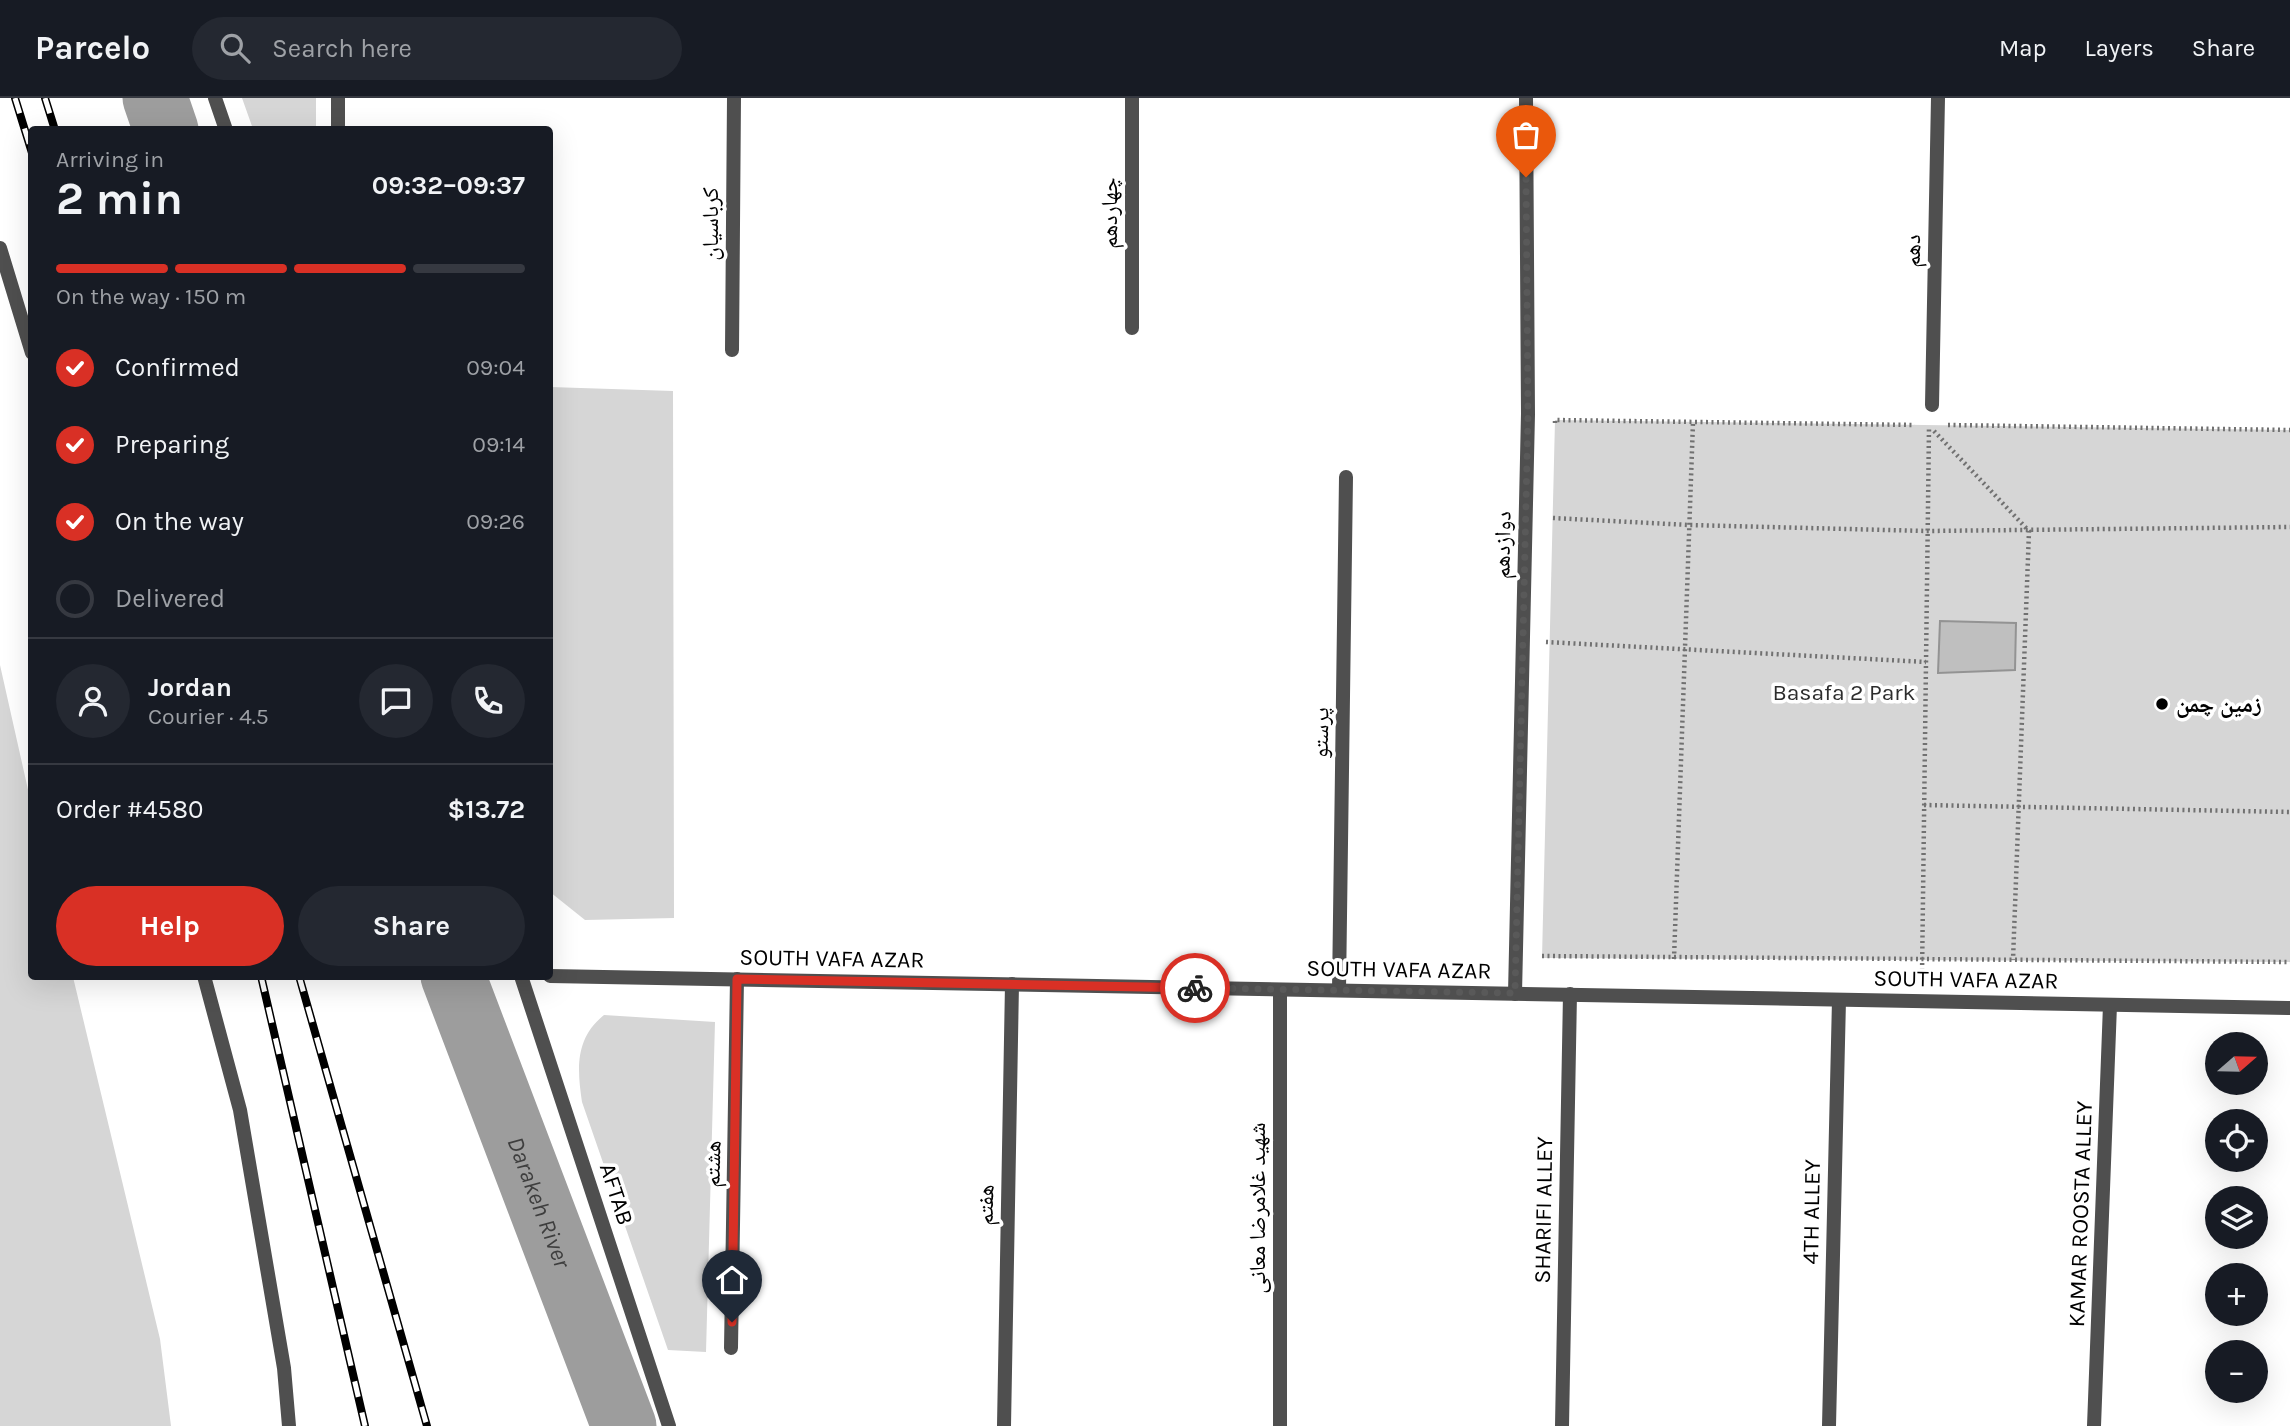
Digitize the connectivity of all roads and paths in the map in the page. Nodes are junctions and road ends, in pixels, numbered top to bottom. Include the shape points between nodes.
1 (215, 98) edge
2 (338, 98) edge
3 (734, 98) edge
4 (1132, 98) edge
5 (1526, 98) edge
6 (1938, 98) edge
7 (225, 126) edge
8 (338, 126) edge
9 (0, 248) edge
10 (1132, 328) dead end
11 (28, 340) edge
12 (732, 350) dead end
13 (1932, 405) dead end
14 (1693, 422) junction
15 (1929, 425) junction
16 (2290, 430) edge
17 (1555, 432) dead end
18 (1346, 477) dead end
19 (1553, 506) dead end
20 (1689, 525) junction
21 (2290, 527) edge
22 (1927, 531) junction
23 (2028, 531) junction
24 (1550, 629) dead end
25 (1685, 650) junction
26 (1926, 662) junction
27 (1924, 805) junction
28 (2020, 805) junction
29 (2290, 811) edge
30 (1543, 944) dead end
31 (1674, 959) junction
32 (1922, 960) junction
33 (2012, 960) junction
34 (2290, 961) edge
35 (553, 976) edge
36 (737, 979) junction
37 (205, 980) edge
38 (522, 980) edge
39 (1012, 984) junction
40 (1280, 990) junction
41 (1339, 990) junction
42 (1515, 993) junction
43 (1570, 995) junction
44 (1839, 999) junction
45 (2110, 1005) junction
46 (2290, 1008) edge
47 (731, 1348) dead end
48 (289, 1426) edge
49 (669, 1426) edge
50 (1004, 1426) edge
51 (1280, 1426) edge
52 (1562, 1426) edge
53 (1829, 1426) edge
54 (2094, 1426) edge

1 - 7 street
2 - 8 street
3 - 12 street, کرباسیان
4 - 10 street, چهاردهم
5 - 42 street, دوازدهم via 1528,414
6 - 13 street, دهم
9 - 11 street
14 - 15 path
14 - 17 path via 1555,420
14 - 20 path
15 - 16 path
15 - 22 path
15 - 23 path
18 - 41 street, پرستو
19 - 20 path via 1553,518
20 - 22 path
20 - 25 path
21 - 23 path
22 - 23 path
22 - 26 path
23 - 28 path
24 - 25 path via 1550,643
25 - 26 path
25 - 31 path
26 - 27 path
27 - 28 path
27 - 32 path
28 - 29 path
28 - 33 path
30 - 31 path via 1542,958
31 - 32 path
32 - 33 path
33 - 34 path
35 - 36 street, SOUTH VAFA AZAR
36 - 39 street, SOUTH VAFA AZAR
36 - 47 street, هشتم
37 - 48 street via 240,1110 284,1368
38 - 49 street, AFTAB
39 - 40 street, SOUTH VAFA AZAR
39 - 50 street, هفتم
40 - 41 street, SOUTH VAFA AZAR
40 - 51 street, شهید غلامرضا معانی
41 - 42 street, SOUTH VAFA AZAR
42 - 43 street, SOUTH VAFA AZAR
43 - 44 street, SOUTH VAFA AZAR
43 - 52 street, SHARIFI ALLEY
44 - 45 street, SOUTH VAFA AZAR
44 - 53 street, 4TH ALLEY
45 - 46 street, SOUTH VAFA AZAR
45 - 54 street, KAMAR ROOSTA ALLEY

